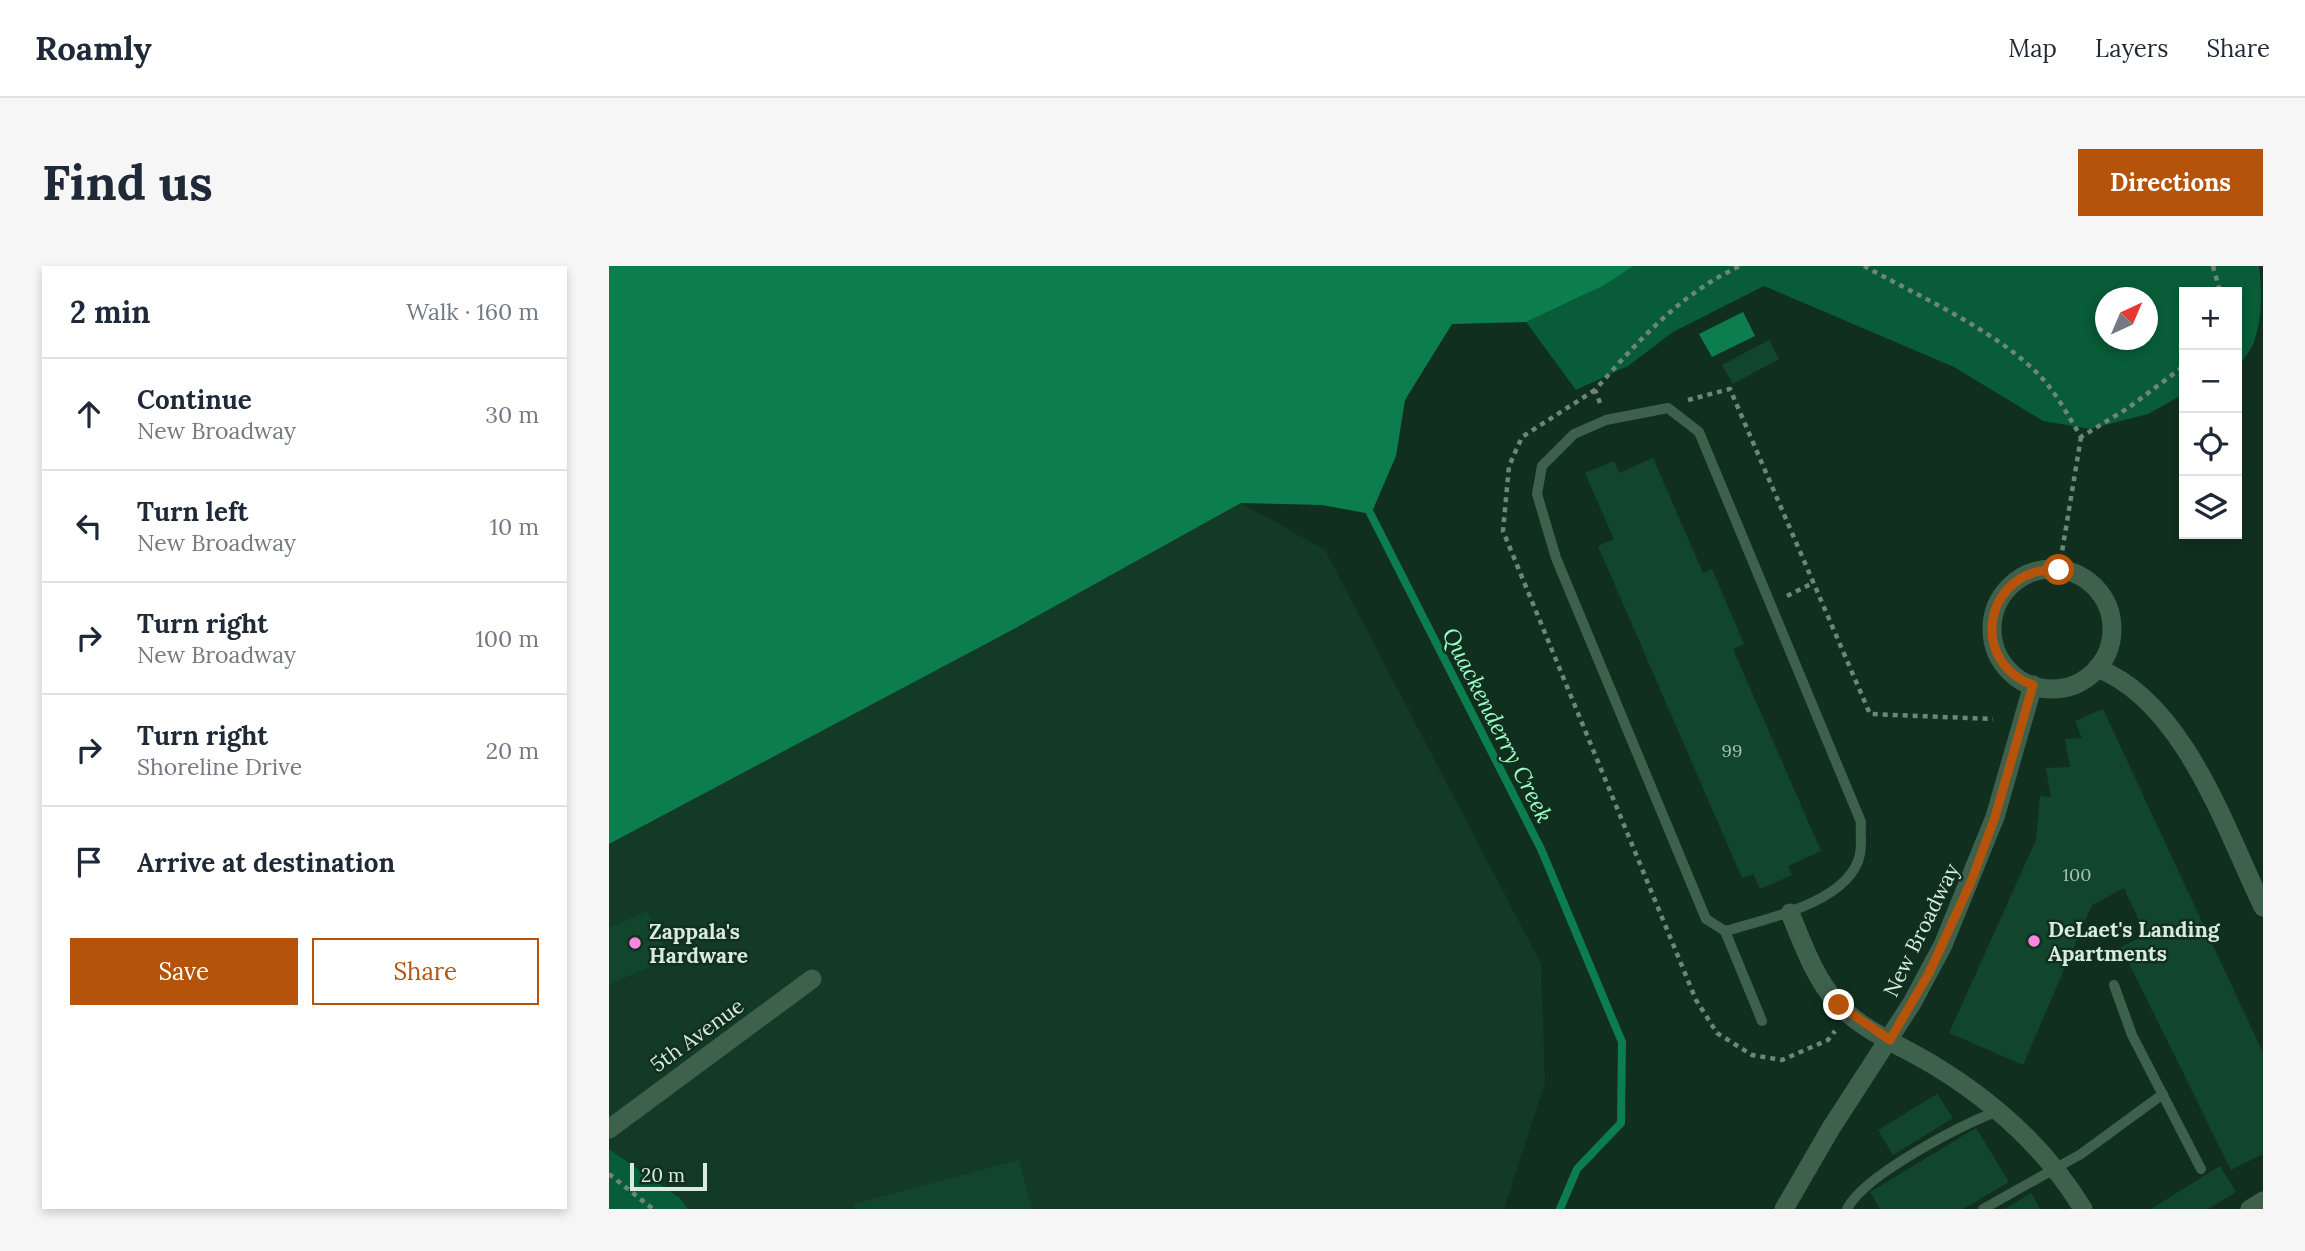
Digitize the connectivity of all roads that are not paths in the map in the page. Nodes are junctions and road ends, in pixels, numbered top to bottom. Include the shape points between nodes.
1 (2098, 668) junction
2 (2033, 685) junction
3 (2263, 907) edge
4 (1790, 913) junction
5 (1725, 931) junction
6 (812, 979) dead end
7 (2114, 985) dead end
8 (1762, 1021) dead end
9 (1890, 1040) junction
10 (2163, 1094) junction
11 (1998, 1111) junction
12 (609, 1129) edge
13 (2054, 1168) junction
14 (2201, 1168) dead end
15 (2263, 1201) edge
16 (1784, 1209) edge
17 (1847, 1209) edge
18 (1983, 1209) edge
19 (2083, 1209) edge
20 (2251, 1209) edge

1 - 2 street via 2069,686 2046,689
1 - 2 street via 2112,637 2108,610 2086,580 2046,569 2022,576 2000,598 1991,627 1997,655 2012,675
1 - 3 street via 2140,692 2177,736
2 - 9 street, New Broadway via 1971,882
4 - 5 lane
4 - 5 lane via 1842,885 1860,856 1861,822 1699,432 1668,408 1606,420 1574,434 1542,466 1537,494 1556,558 1706,919
4 - 9 street via 1827,991 1849,1014
5 - 8 lane
6 - 12 street, 5th Avenue
7 - 10 lane via 2132,1035
9 - 11 street via 1947,1073
9 - 16 street, New Broadway
10 - 13 lane via 2081,1154
10 - 14 lane
11 - 13 street
11 - 17 lane via 1969,1123 1873,1180
13 - 18 lane
13 - 19 street
15 - 20 street

